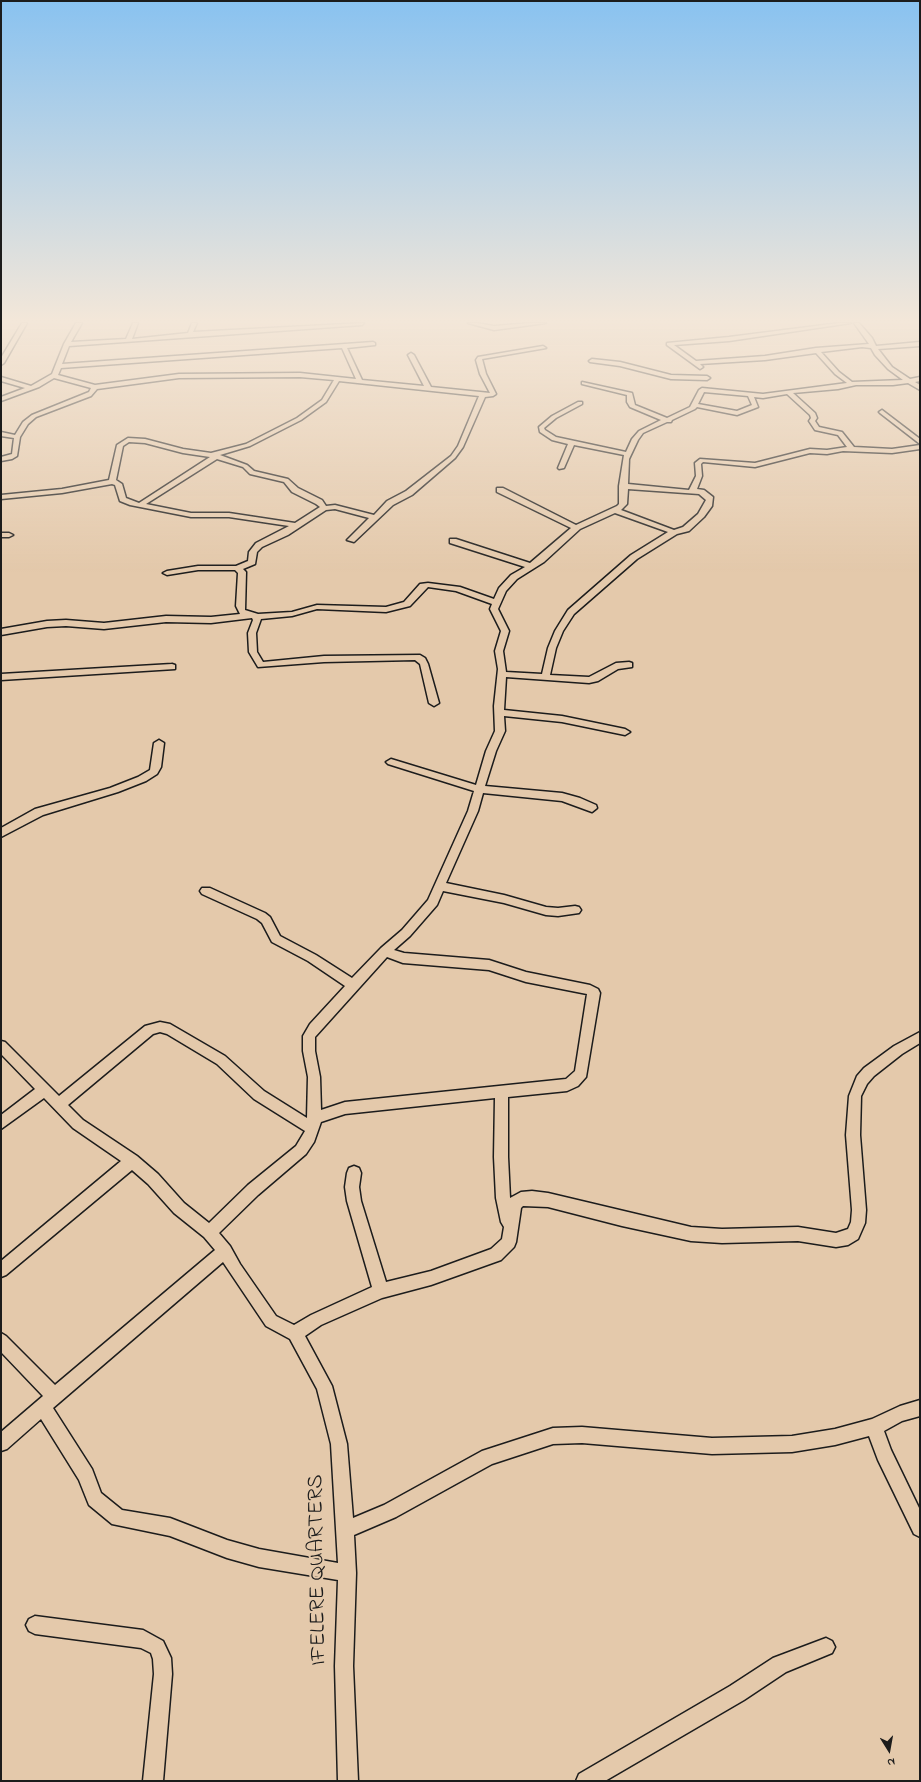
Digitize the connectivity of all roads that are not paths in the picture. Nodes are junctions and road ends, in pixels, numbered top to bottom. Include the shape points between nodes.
1 (60, 406) edge
2 (317, 406) edge
3 (479, 406) edge
4 (574, 406) edge
5 (632, 406) edge
6 (695, 406) edge
7 (702, 406) edge
8 (756, 406) edge
9 (804, 406) edge
10 (882, 412) dead end
11 (669, 421) junction
12 (1, 434) edge
13 (17, 437) junction
14 (920, 442) edge
15 (571, 444) junction
16 (920, 447) edge
17 (852, 450) junction
18 (628, 454) junction
19 (214, 456) junction
20 (1, 459) edge
21 (561, 468) dead end
22 (697, 479) junction
23 (112, 481) junction
24 (623, 486) junction
25 (500, 490) dead end
26 (693, 491) junction
27 (705, 494) junction
28 (1, 496) edge
29 (140, 504) junction
30 (324, 508) junction
31 (616, 510) junction
32 (374, 518) junction
33 (296, 525) junction
34 (577, 527) junction
35 (674, 532) junction
36 (351, 540) dead end
37 (453, 541) dead end
38 (531, 566) junction
39 (238, 568) junction
40 (167, 573) dead end
41 (497, 602) junction
42 (248, 615) junction
43 (257, 617) junction
44 (1, 632) edge
45 (629, 665) dead end
46 (172, 667) dead end
47 (502, 674) junction
48 (1, 677) edge
49 (545, 677) junction
50 (434, 703) dead end
51 (500, 713) junction
52 (625, 732) dead end
53 (159, 743) dead end
54 (391, 762) dead end
55 (479, 788) junction
56 (592, 808) dead end
57 (1, 833) edge
58 (439, 886) junction
59 (206, 891) dead end
60 (575, 910) dead end
61 (385, 951) junction
62 (353, 985) junction
63 (920, 1037) edge
64 (1, 1046) edge
65 (45, 1090) junction
66 (502, 1091) junction
67 (59, 1104) junction
68 (1, 1123) edge
69 (313, 1123) junction
70 (132, 1161) junction
71 (354, 1174) dead end
72 (510, 1230) junction
73 (209, 1232) junction
74 (225, 1251) junction
75 (1, 1270) edge
76 (380, 1291) junction
77 (295, 1334) junction
78 (1, 1341) edge
79 (49, 1402) junction
80 (920, 1408) edge
81 (874, 1427) junction
82 (1, 1443) edge
83 (920, 1528) edge
84 (345, 1530) junction
85 (347, 1573) junction
86 (35, 1625) dead end
87 (826, 1647) dead end
88 (152, 1781) edge
89 (347, 1781) edge
90 (586, 1781) edge

1 - 13 street via 34,416
2 - 19 street via 299,419 248,444
3 - 32 street via 461,446 453,457 409,493 390,503
4 - 15 street via 554,417 541,428 549,437
5 - 11 street
6 - 11 street
7 - 8 street via 737,413
9 - 17 street via 813,414 812,421 817,429 840,433
10 - 14 street
11 - 18 street via 639,434 632,442
12 - 13 street
13 - 20 street via 15,455
15 - 18 street
15 - 21 street
16 - 17 street via 892,451
17 - 22 street via 810,451 755,465 702,460 698,463
18 - 24 street
19 - 23 street via 145,441 124,441 120,445
19 - 29 street
19 - 30 street via 240,464 252,473 286,480 298,493 319,502
22 - 26 street
22 - 27 street
23 - 28 street via 62,491
23 - 29 street via 120,486 123,499
24 - 26 street
24 - 31 street via 623,504
25 - 34 street via 570,526
26 - 27 street
27 - 35 street via 710,501 702,515 686,529
29 - 33 street via 191,515 229,515
30 - 32 street via 335,507
30 - 33 street
31 - 34 street
31 - 35 street
32 - 36 street
33 - 39 street via 259,545 253,552 252,562
34 - 38 street
35 - 49 street via 634,557 570,612 554,642
37 - 38 street
38 - 41 street via 514,577 502,590
39 - 40 street via 198,568
39 - 42 street via 242,572 241,611
41 - 43 street via 457,589 428,585 423,586 407,604 386,610 317,607 292,614
41 - 47 street via 495,613 505,631 499,651
42 - 43 street
42 - 44 street via 211,620 166,619 117,625 47,624
43 - 50 street via 252,634 256,659 261,665 324,659 417,657 424,664
45 - 49 street via 616,666 589,680
46 - 48 street
47 - 49 street
47 - 51 street
51 - 52 street via 562,719
51 - 55 street via 500,731
53 - 57 street via 154,772 142,779 39,812
54 - 55 street
55 - 56 street via 562,797
55 - 58 street via 473,811
58 - 60 street via 504,898 546,911
58 - 61 street via 433,902 406,933
59 - 62 street via 262,916 276,938
61 - 62 street
61 - 66 street via 403,958 488,965 594,993 581,1073 573,1082 567,1085
62 - 69 street via 309,1036 314,1077
63 - 72 street via 869,1072 862,1080 855,1096 853,1135 859,1210 858,1223 848,1238 836,1240 798,1234 692,1234 532,1198 521,1199 514,1204
64 - 65 street
65 - 67 street
65 - 68 street
66 - 69 street via 345,1108
66 - 72 street via 503,1198
67 - 69 street via 149,1030 160,1027 170,1029 220,1060 259,1095
67 - 70 street via 78,1124
69 - 73 street via 301,1150 253,1190
70 - 73 street via 179,1208
70 - 75 street
71 - 76 street via 354,1201
72 - 76 street via 509,1242 496,1255 431,1278
73 - 74 street
74 - 77 street via 271,1321
74 - 79 street via 176,1290
76 - 77 street via 316,1320
77 - 84 street, IFELERE QUARTERS via 324,1386 331,1410 339,1444
78 - 79 street
79 - 82 street
79 - 85 street via 86,1475 95,1499 118,1518 170,1527 227,1549 259,1558
80 - 81 street via 900,1414
81 - 83 street via 884,1454
81 - 84 street via 792,1444 749,1446 712,1446 582,1435 553,1436 488,1457 390,1511
84 - 85 street, IFELERE QUARTERS
85 - 89 street, IFELERE QUARTERS via 344,1666
86 - 88 street via 144,1639 157,1647 162,1658 163,1674
87 - 90 street via 780,1665

